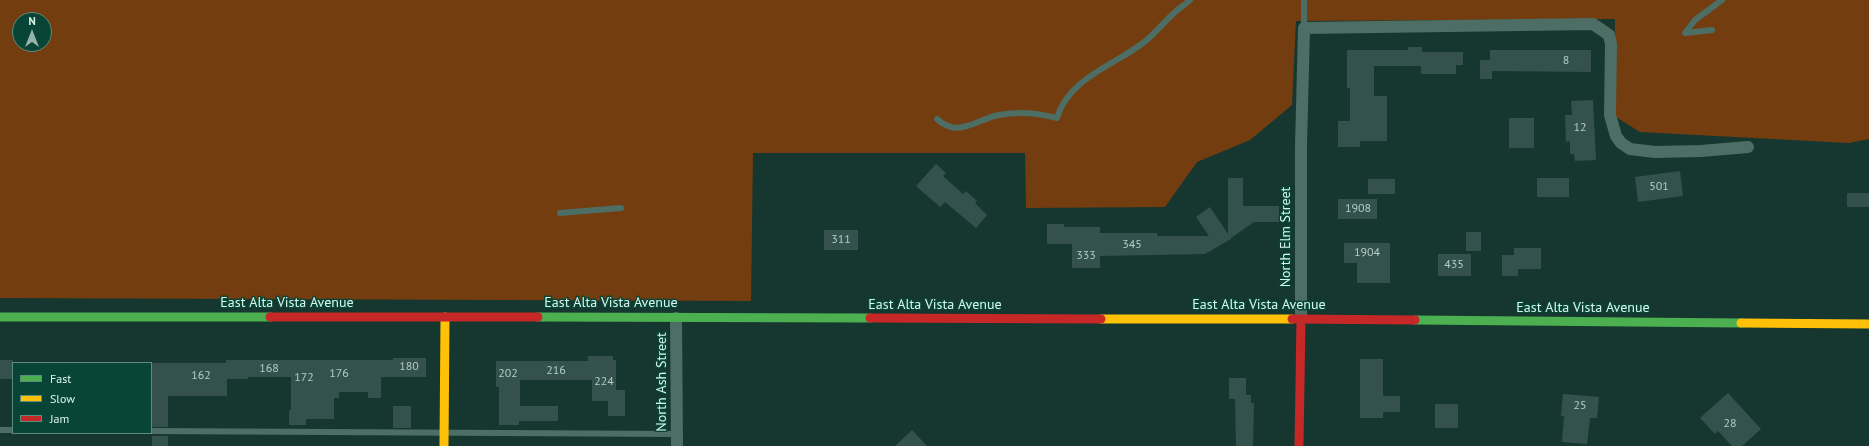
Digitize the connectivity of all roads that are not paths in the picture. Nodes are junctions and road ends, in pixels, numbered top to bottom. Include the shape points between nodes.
1 (1190, 0) edge
2 (1304, 0) edge
3 (1722, 0) edge
4 (1304, 28) junction
5 (1712, 30) dead end
6 (937, 119) dead end
7 (1748, 147) dead end
8 (621, 208) dead end
9 (560, 213) dead end
10 (0, 317) edge
11 (445, 317) junction
12 (676, 318) junction
13 (1301, 319) junction
14 (1869, 324) edge
15 (0, 430) edge
16 (12, 430) edge
17 (152, 431) edge
18 (444, 433) junction
19 (677, 440) edge
20 (444, 446) edge
21 (1300, 446) edge

1 - 6 lane via 1143,43 1093,72 1073,92 1057,118 1038,113 998,115 957,129 943,125
2 - 4 lane
3 - 5 lane via 1694,20 1685,33
4 - 7 street via 1593,24 1609,35 1610,115 1616,136 1622,143 1630,149 1655,152
4 - 13 street, North Elm Street
8 - 9 lane
10 - 11 main road, East Alta Vista Avenue
11 - 12 main road, East Alta Vista Avenue
11 - 18 main road
12 - 13 main road, East Alta Vista Avenue
12 - 19 street, North Ash Street
13 - 14 main road, East Alta Vista Avenue
13 - 21 main road, North Elm Street
15 - 16 lane
17 - 18 lane
18 - 19 lane
18 - 20 main road

